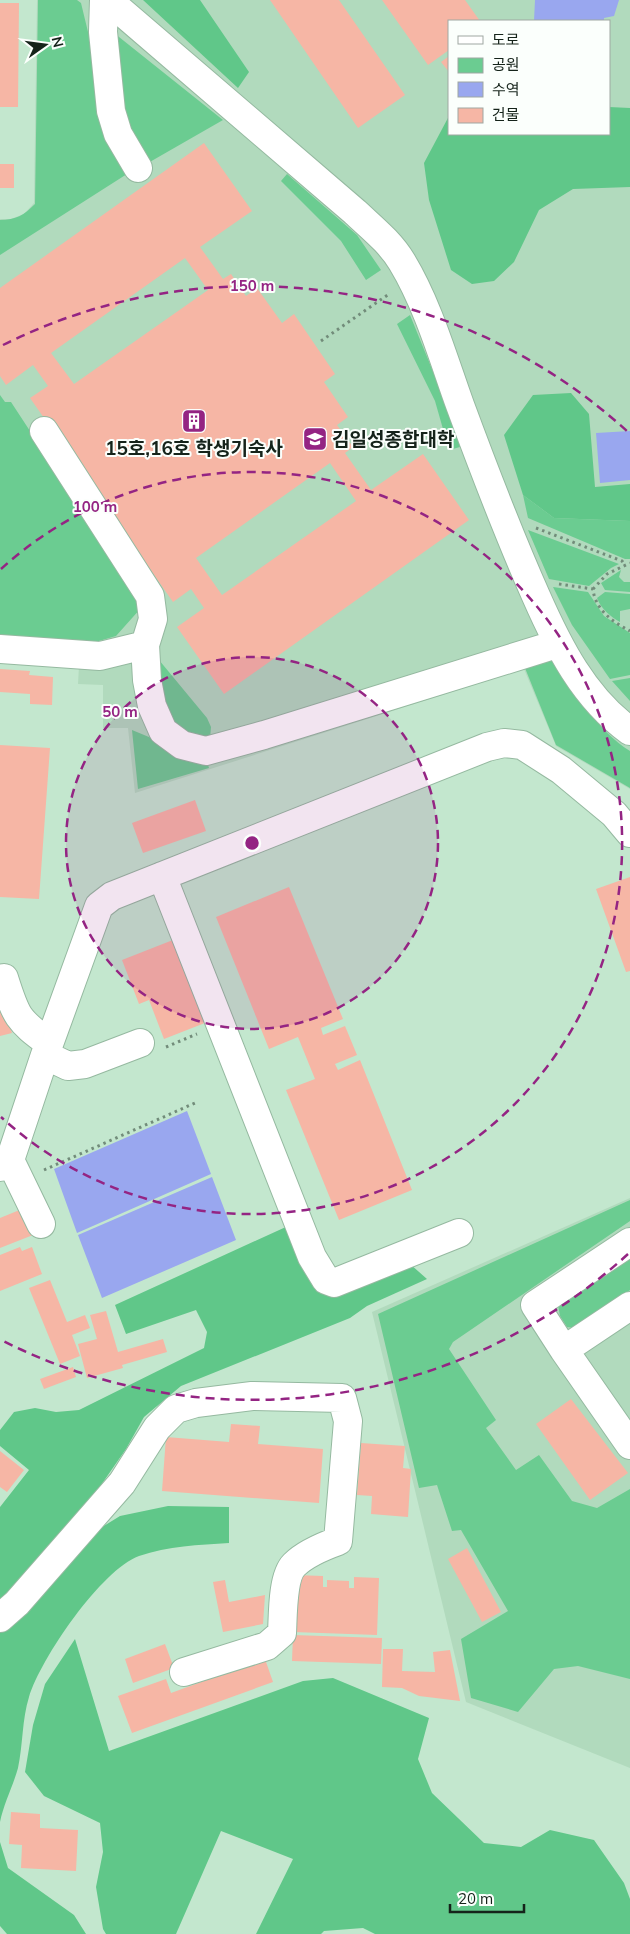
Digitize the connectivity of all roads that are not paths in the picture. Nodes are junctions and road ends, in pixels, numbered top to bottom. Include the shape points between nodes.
1 (106, 0) edge
2 (138, 168) dead end
3 (44, 431) dead end
4 (557, 644) junction
5 (145, 645) junction
6 (0, 649) edge
7 (630, 731) edge
8 (630, 833) edge
9 (162, 876) junction
10 (4, 978) dead end
11 (140, 1043) road end
12 (47, 1049) junction
13 (10, 1169) edge
14 (41, 1224) dead end
15 (459, 1234) dead end
16 (630, 1242) edge
17 (630, 1306) edge
18 (564, 1350) junction
19 (630, 1445) edge
20 (0, 1618) edge
21 (184, 1672) dead end

1 - 2 lane via 103,32 110,111 118,134
1 - 4 lane via 389,243 402,262 430,320 510,536
3 - 5 lane via 150,596 153,619
4 - 5 lane via 206,751 182,745 163,730 152,706
4 - 7 lane via 589,692
5 - 6 lane via 100,656
8 - 9 lane via 614,814 561,770 522,745 504,743 487,746
9 - 12 lane via 112,896 99,906
9 - 15 lane via 312,1257 326,1280 334,1283
10 - 12 lane via 14,1009
11 - 12 lane via 85,1064 68,1066
12 - 13 lane
13 - 14 lane
16 - 18 lane via 535,1305
17 - 18 lane
18 - 19 lane
20 - 21 lane via 17,1603 122,1482 157,1428 176,1409 196,1403 252,1396 342,1398 348,1421 338,1541 322,1547 293,1566 285,1588 282,1633 267,1646

